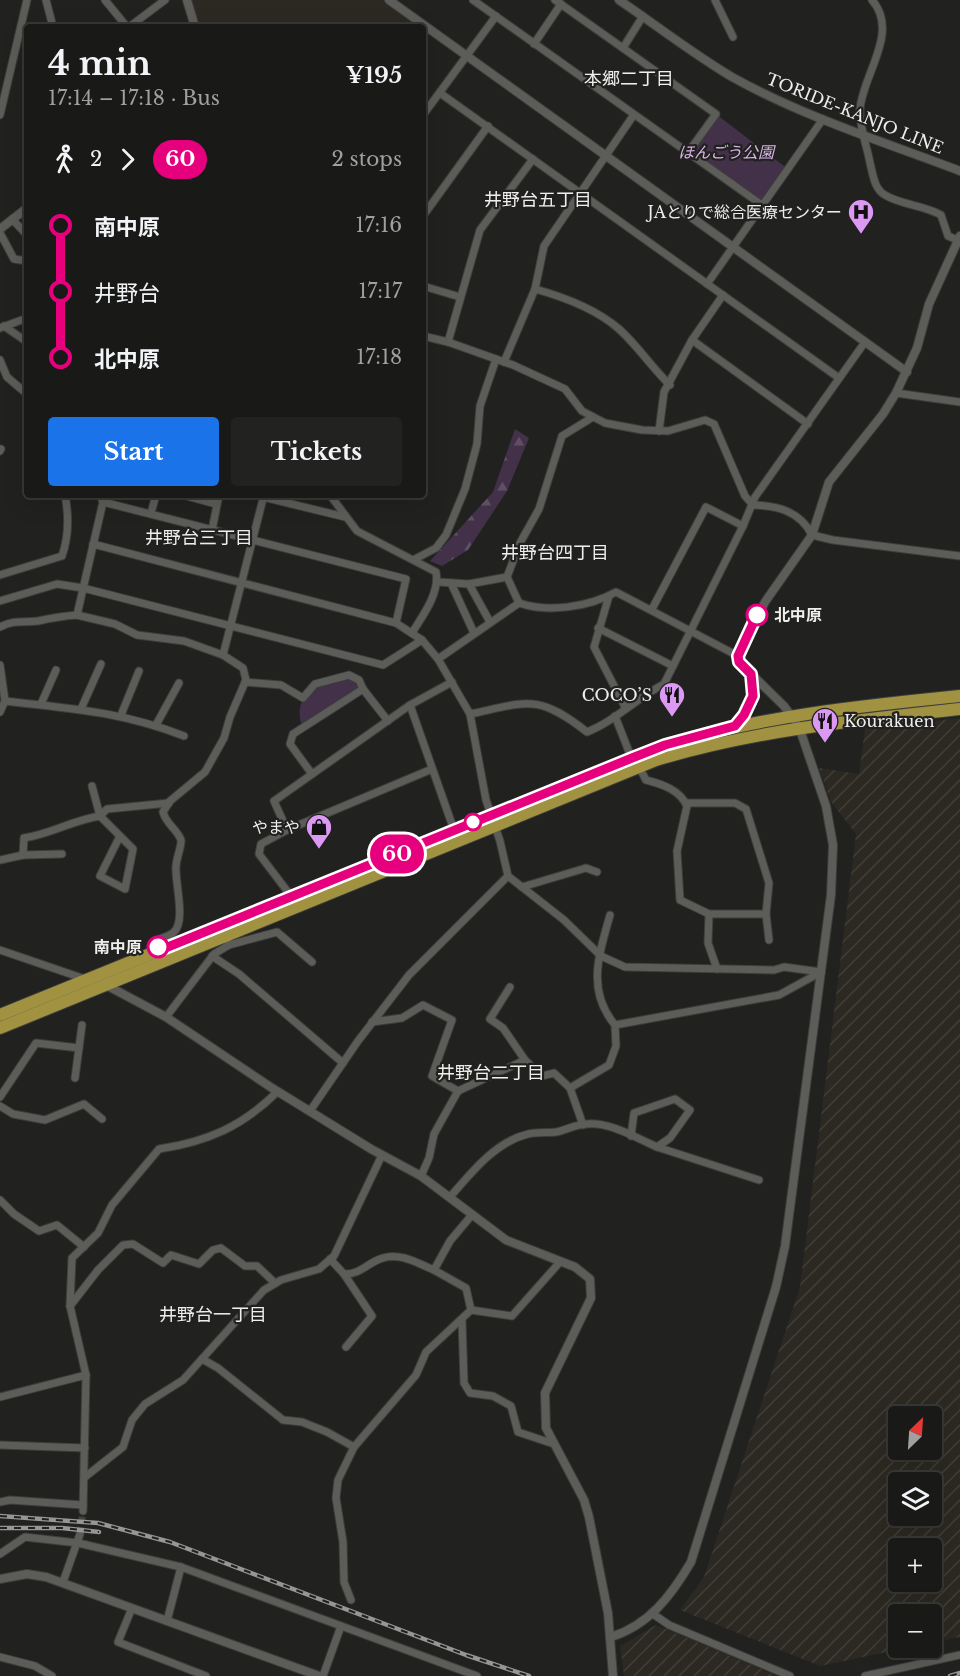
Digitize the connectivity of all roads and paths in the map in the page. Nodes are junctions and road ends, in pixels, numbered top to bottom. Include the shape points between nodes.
1 (27, 0) edge
2 (46, 0) edge
3 (105, 0) edge
4 (188, 0) edge
5 (389, 0) edge
6 (473, 0) edge
7 (619, 0) edge
8 (715, 0) edge
9 (872, 0) edge
10 (162, 1) edge
11 (558, 2) edge
12 (496, 16) junction
13 (643, 16) junction
14 (52, 24) edge
15 (125, 24) edge
16 (132, 24) edge
17 (194, 24) edge
18 (418, 24) edge
19 (426, 29) edge
20 (733, 37) dead end
21 (534, 44) junction
22 (623, 48) junction
23 (468, 55) junction
24 (440, 93) junction
25 (426, 111) edge
26 (0, 115) edge
27 (633, 116) junction
28 (823, 119) junction
29 (488, 126) junction
30 (864, 135) junction
31 (687, 154) junction
32 (606, 155) junction
33 (533, 159) junction
34 (960, 171) edge
35 (579, 192) junction
36 (762, 205) junction
37 (24, 210) edge
38 (426, 212) edge
39 (12, 219) junction
40 (0, 231) edge
41 (24, 232) edge
42 (959, 240) edge
43 (732, 247) junction
44 (24, 261) edge
45 (707, 284) junction
46 (426, 287) edge
47 (535, 289) junction
48 (723, 295) junction
49 (460, 297) junction
50 (24, 319) edge
51 (2, 327) edge
52 (426, 337) edge
53 (24, 340) edge
54 (692, 340) junction
55 (448, 342) junction
56 (865, 342) junction
57 (0, 360) edge
58 (500, 360) junction
59 (907, 372) junction
60 (839, 378) junction
61 (670, 385) junction
62 (24, 391) edge
63 (896, 393) junction
64 (960, 402) edge
65 (593, 417) junction
66 (808, 424) junction
67 (659, 430) junction
68 (66, 498) edge
69 (155, 498) edge
70 (194, 498) edge
71 (218, 498) edge
72 (263, 498) edge
73 (272, 498) edge
74 (332, 498) edge
75 (101, 499) edge
76 (216, 504) junction
77 (753, 505) junction
78 (151, 513) junction
79 (346, 517) junction
80 (743, 526) junction
81 (212, 530) junction
82 (812, 535) junction
83 (252, 540) junction
84 (93, 544) junction
85 (960, 556) edge
86 (415, 559) junction
87 (0, 575) edge
88 (507, 577) junction
89 (438, 582) junction
90 (451, 583) junction
91 (241, 584) junction
92 (469, 584) junction
93 (83, 588) junction
94 (609, 596) junction
95 (0, 601) edge
96 (519, 603) junction
97 (652, 609) junction
98 (77, 615) junction
99 (490, 622) junction
100 (396, 623) junction
101 (230, 626) junction
102 (0, 627) edge
103 (598, 628) junction
104 (690, 630) junction
105 (412, 633) junction
106 (474, 633) junction
107 (422, 640) junction
108 (223, 655) junction
109 (738, 656) junction
110 (438, 659) junction
111 (101, 664) dead end
112 (0, 665) edge
113 (673, 666) junction
114 (56, 670) dead end
115 (139, 671) dead end
116 (751, 674) junction
117 (245, 682) junction
118 (452, 682) junction
119 (179, 683) dead end
120 (363, 689) junction
121 (960, 696) edge
122 (41, 704) junction
123 (410, 705) junction
124 (2, 707) edge
125 (625, 707) junction
126 (81, 709) junction
127 (960, 709) edge
128 (470, 714) junction
129 (121, 715) junction
130 (791, 715) junction
131 (615, 716) junction
132 (388, 721) junction
133 (156, 725) junction
134 (735, 726) junction
135 (799, 727) junction
136 (184, 736) dead end
137 (635, 762) junction
138 (432, 769) junction
139 (312, 774) junction
140 (92, 786) dead end
141 (169, 803) junction
142 (686, 803) junction
143 (100, 816) junction
144 (493, 820) junction
145 (286, 830) junction
146 (454, 830) junction
147 (120, 836) junction
148 (62, 854) dead end
149 (23, 855) junction
150 (0, 860) edge
151 (597, 872) dead end
152 (508, 876) junction
153 (522, 887) junction
154 (291, 896) junction
155 (710, 914) junction
156 (766, 914) junction
157 (610, 915) dead end
158 (769, 940) dead end
159 (227, 941) junction
160 (0, 950) edge
161 (158, 951) junction
162 (599, 954) junction
163 (212, 956) junction
164 (312, 962) dead end
165 (717, 969) junction
166 (821, 972) junction
167 (88, 980) junction
168 (106, 985) junction
169 (510, 987) dead end
170 (0, 1015) edge
171 (166, 1017) junction
172 (372, 1022) junction
173 (615, 1025) junction
174 (81, 1026) dead end
175 (0, 1028) edge
176 (79, 1048) junction
177 (525, 1060) junction
178 (344, 1062) junction
179 (75, 1078) dead end
180 (570, 1088) junction
181 (458, 1091) junction
182 (277, 1092) junction
183 (0, 1097) edge
184 (0, 1106) edge
185 (310, 1111) junction
186 (102, 1119) dead end
187 (584, 1125) junction
188 (631, 1136) junction
189 (657, 1147) junction
190 (382, 1155) junction
191 (421, 1176) junction
192 (759, 1180) dead end
193 (450, 1197) junction
194 (0, 1200) edge
195 (471, 1216) junction
196 (84, 1247) junction
197 (330, 1259) junction
198 (560, 1262) junction
199 (434, 1270) junction
200 (344, 1274) junction
201 (275, 1283) junction
202 (70, 1306) junction
203 (471, 1310) junction
204 (462, 1320) junction
205 (346, 1347) dead end
206 (202, 1359) junction
207 (86, 1375) junction
208 (0, 1397) edge
209 (554, 1444) junction
210 (0, 1445) edge
211 (354, 1447) junction
212 (85, 1448) junction
213 (85, 1477) junction
214 (0, 1502) edge
215 (80, 1534) tunnel mouth
216 (78, 1544) junction
217 (0, 1554) edge
218 (181, 1568) junction
219 (0, 1579) edge
220 (63, 1582) junction
221 (351, 1600) dead end
222 (132, 1608) junction
223 (653, 1614) junction
224 (167, 1621) junction
225 (341, 1626) junction
226 (611, 1637) junction
227 (960, 1655) edge
228 (0, 1657) edge
229 (467, 1674) edge
230 (52, 1676) edge
231 (206, 1676) edge
232 (321, 1676) edge
233 (477, 1676) edge
234 (613, 1676) edge
235 (790, 1676) edge
236 (865, 1676) edge

1 - 26 street
2 - 14 street
3 - 15 street
4 - 17 street
5 - 18 street
6 - 12 street
7 - 13 street, TORIDE-KANJO LINE
8 - 20 street
9 - 30 street via 882,19 876,60 860,107
10 - 16 street
11 - 21 street
11 - 22 street
12 - 21 street
12 - 23 street
13 - 22 street
13 - 28 street, TORIDE-KANJO LINE via 731,76
19 - 23 street
21 - 27 street
22 - 31 street via 716,114
23 - 24 street
23 - 32 street
24 - 25 street
24 - 29 street
27 - 31 street
27 - 32 street
28 - 30 street, TORIDE-KANJO LINE
28 - 36 street
29 - 33 street
29 - 38 street
30 - 34 street, TORIDE-KANJO LINE
30 - 42 street via 878,189 941,214 948,236
31 - 36 street
32 - 35 street
32 - 43 street
33 - 35 street
33 - 49 street via 480,230
35 - 45 street
35 - 47 street via 544,246
36 - 43 street
37 - 39 street
39 - 40 street
39 - 41 street
40 - 44 street via 14,259
42 - 59 street via 929,304
43 - 45 street
43 - 56 street
45 - 48 street
46 - 49 street
47 - 58 street
47 - 61 street via 560,295 603,317
48 - 54 street
48 - 60 street
49 - 55 street
50 - 51 street
51 - 53 street
52 - 55 street
54 - 61 street
54 - 66 street
55 - 58 street
56 - 59 street
56 - 60 street
57 - 62 street via 7,377
58 - 65 street via 565,389 582,411
58 - 86 street via 480,406 477,444 446,536 436,548
59 - 63 street
60 - 66 street
61 - 67 street via 664,392
63 - 64 street
63 - 82 street via 829,482
65 - 67 street via 605,423
65 - 88 street via 562,436 539,509
66 - 77 street via 754,497
67 - 77 street via 705,420 714,424 738,484
68 - 87 street via 67,542 62,556
69 - 78 street
70 - 76 street
71 - 76 street
72 - 83 street
73 - 79 street
74 - 79 street
75 - 78 street
75 - 84 street
76 - 81 street
77 - 80 street
77 - 82 street via 796,514
78 - 81 street
79 - 86 street via 357,531
80 - 97 street via 706,507
80 - 104 street
81 - 83 street
82 - 85 street
82 - 109 street via 765,602
83 - 91 street
83 - 100 street via 406,579
84 - 91 street
84 - 93 street
86 - 89 street via 436,572
88 - 92 street
88 - 96 street
89 - 90 street
89 - 105 street
90 - 92 street
90 - 106 street
91 - 100 street
91 - 101 street
92 - 99 street
93 - 95 street via 57,584
93 - 98 street
93 - 101 street
94 - 96 street via 536,609
94 - 97 street via 616,592
94 - 103 street
96 - 99 street
97 - 104 street
98 - 102 street via 15,620
98 - 108 street via 115,624 137,635 184,641
99 - 106 street
100 - 105 street
101 - 107 street via 383,665
101 - 108 street
103 - 113 street
103 - 125 street via 594,647
104 - 109 street
104 - 113 street
105 - 107 street
106 - 110 street
107 - 110 street
108 - 117 street via 243,668
109 - 116 street
110 - 118 street
111 - 126 street
112 - 124 street
113 - 125 street via 664,684
114 - 122 street
115 - 129 street
116 - 130 street
116 - 134 street via 751,703
117 - 120 street via 281,685 303,698 315,684 349,675 359,680
117 - 141 street via 224,738 205,772
118 - 123 street
118 - 128 street
119 - 133 street
120 - 132 street
120 - 139 street via 293,734 290,744
121 - 130 highway
122 - 124 street
122 - 126 street
123 - 132 street
123 - 138 street
125 - 131 street
126 - 129 street
127 - 135 highway
128 - 131 street via 541,703 563,713 587,732
128 - 144 street
129 - 133 street
130 - 134 highway
130 - 135 street
131 - 137 street
132 - 139 street
133 - 136 street
134 - 137 highway via 665,745
135 - 137 highway
135 - 166 street via 826,806 833,845
137 - 142 street via 646,780 665,785
137 - 144 highway
138 - 145 street
138 - 146 street
139 - 145 street via 274,801
140 - 143 street
141 - 143 street via 107,809
141 - 161 street via 163,812 165,820 178,835 181,846 176,854 175,872 180,921 175,932 157,940
142 - 155 street via 677,851 680,900
142 - 156 street via 735,803 746,809 769,883
143 - 147 street
143 - 149 street via 81,818 47,834 24,838
144 - 146 highway
144 - 152 street
144 - 159 highway
145 - 154 street via 261,843 259,854
146 - 154 highway
147 - 147 street via 133,849 125,889 100,876
148 - 149 street
149 - 150 street
151 - 153 street via 586,868
152 - 153 street
152 - 172 street via 415,968
153 - 162 street
154 - 161 highway
155 - 156 street
155 - 165 street via 708,943
156 - 158 street
157 - 162 street
159 - 163 street
159 - 164 street via 277,932
159 - 168 highway
160 - 167 street
161 - 167 highway
162 - 165 street via 625,967
162 - 173 street via 597,994
163 - 171 street
163 - 178 street
165 - 166 street
166 - 173 street via 779,995
166 - 223 street via 780,1269 694,1555 678,1584
167 - 168 street
167 - 170 highway
168 - 171 street
168 - 175 highway
169 - 177 street via 490,1019 503,1028
171 - 182 street
172 - 178 street
172 - 181 street via 402,1018 423,1005 452,1020 432,1076
173 - 180 street via 616,1046 609,1065
174 - 176 street
176 - 179 street
176 - 183 street via 36,1042
177 - 180 street via 542,1076 554,1073
177 - 181 street
178 - 185 street
180 - 187 street
181 - 191 street via 434,1134
182 - 185 street
182 - 196 street via 256,1113 213,1137 159,1149 112,1205 98,1233
184 - 186 street via 13,1114 45,1120 84,1104
185 - 190 street
187 - 188 street via 615,1128
187 - 193 street via 528,1134 505,1143
188 - 189 street
188 - 189 street via 634,1113 675,1100 690,1110 670,1138
189 - 192 street
190 - 191 street
190 - 197 street
191 - 193 street
193 - 195 street
194 - 196 street via 39,1231 57,1225
195 - 198 street via 506,1240
195 - 199 street via 450,1241
196 - 202 street via 72,1258
197 - 200 street
197 - 201 street via 319,1269
198 - 203 street via 512,1316
198 - 209 street via 575,1267 590,1279 591,1298 546,1393 546,1428
199 - 200 street via 400,1256 383,1257 353,1275
199 - 203 street via 466,1288
200 - 205 street via 372,1316
201 - 202 street via 257,1266 245,1266 221,1248 213,1250 199,1264 171,1255 163,1263 133,1244 123,1245
201 - 206 street via 264,1290
202 - 207 street
203 - 204 street
204 - 209 street via 464,1383 470,1393 493,1396 511,1406 518,1432
204 - 211 street via 426,1352 416,1375
206 - 211 street via 283,1420 311,1425
206 - 213 street via 183,1380 145,1404 132,1420 123,1447
207 - 208 street
207 - 212 street
209 - 226 street via 584,1500
210 - 212 street
211 - 221 street via 338,1480 336,1498 344,1582
212 - 213 street
213 - 214 street via 83,1508
215 - 216 street
216 - 217 street via 25,1537
216 - 218 street
216 - 220 street
218 - 224 street
218 - 225 street
219 - 220 street via 27,1574
220 - 222 street
222 - 224 street
222 - 231 street via 118,1642
223 - 226 street
223 - 235 street via 669,1625
224 - 232 street
225 - 229 street
225 - 232 street
226 - 234 street
227 - 236 street
228 - 230 street via 35,1666
229 - 233 street

